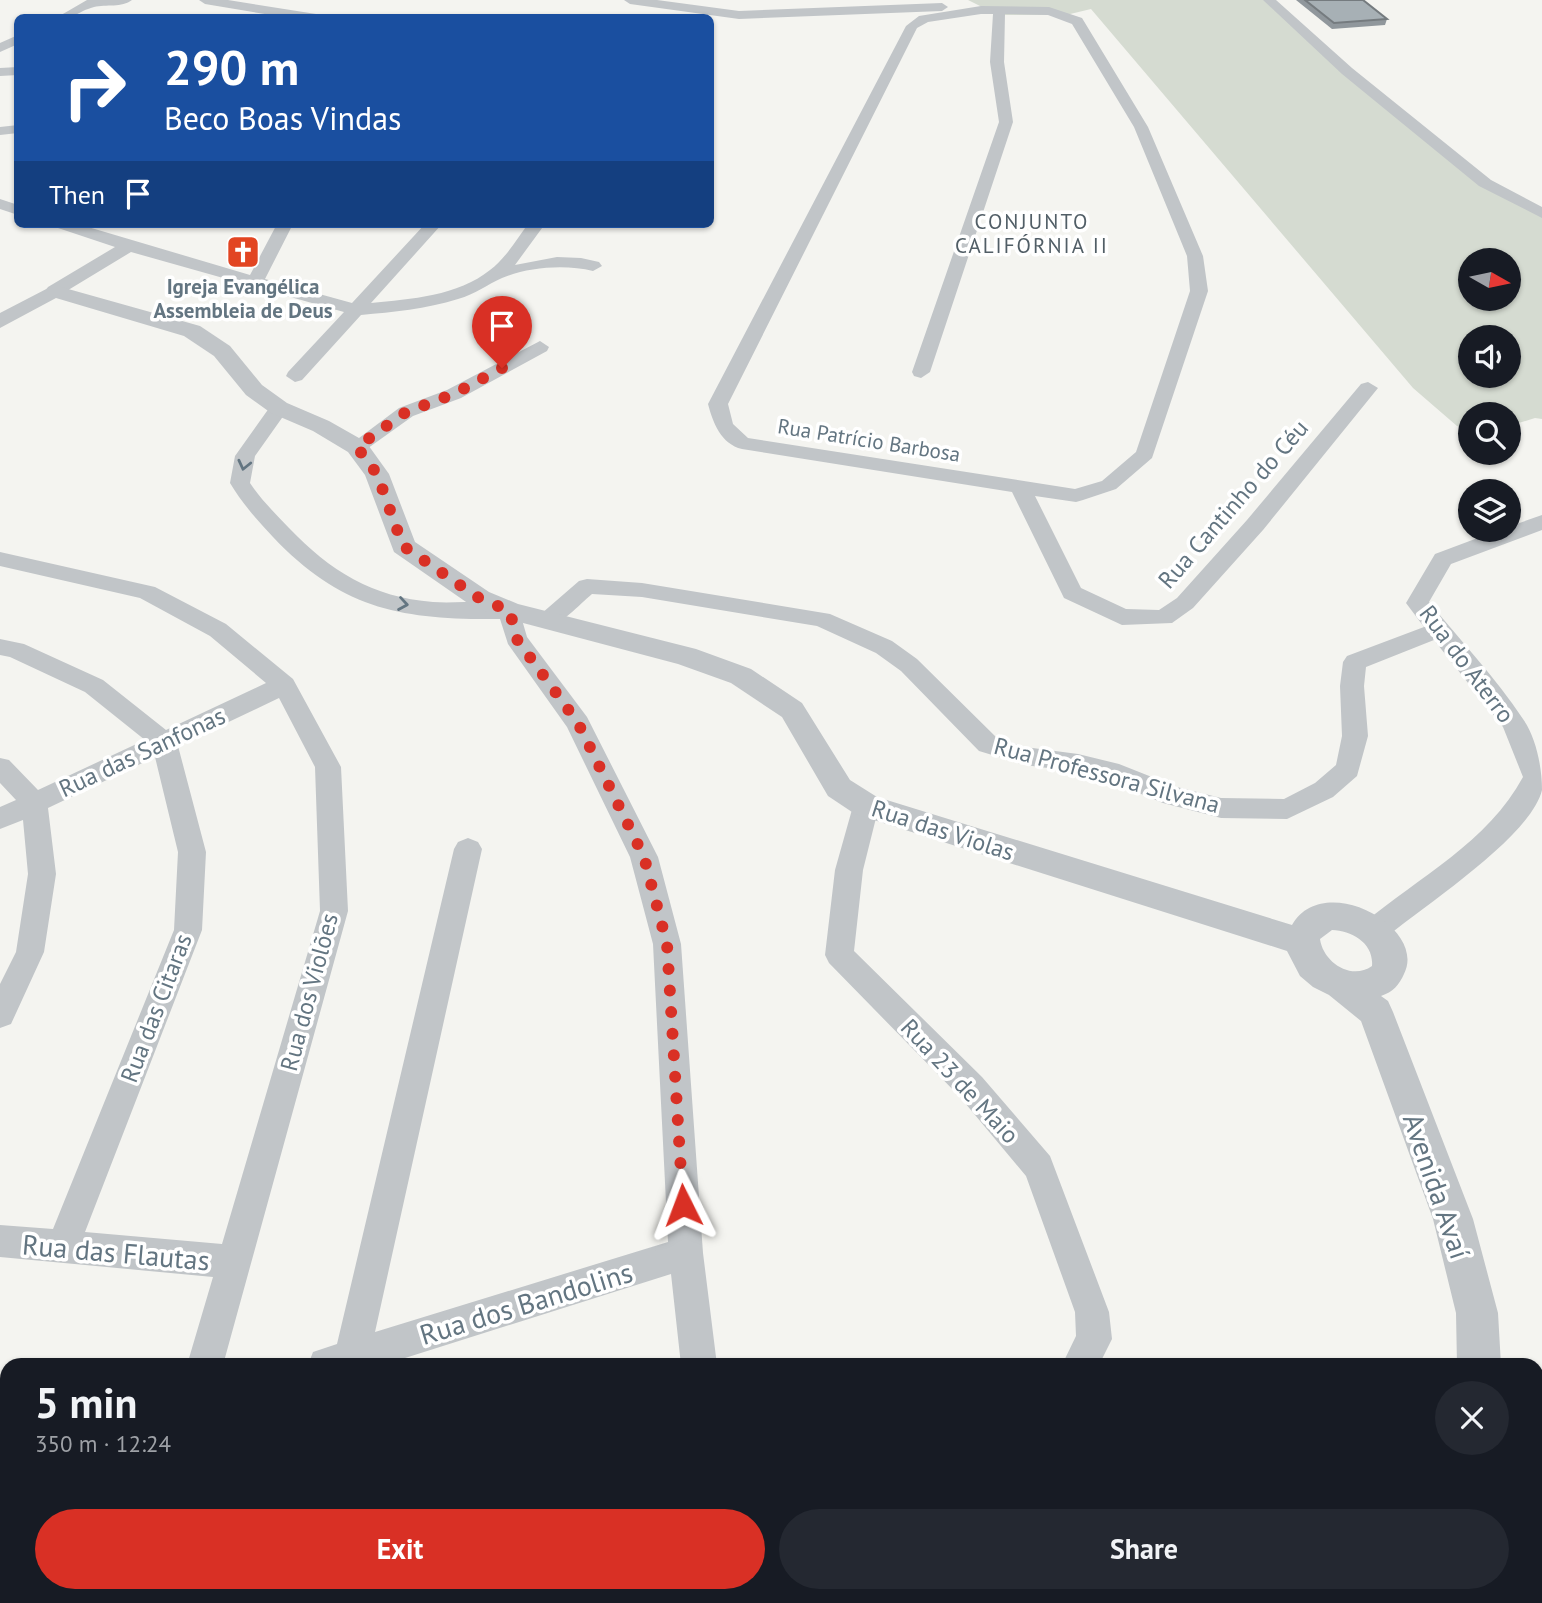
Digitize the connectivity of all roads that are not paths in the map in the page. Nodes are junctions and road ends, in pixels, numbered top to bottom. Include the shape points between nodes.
1 (126, 0) edge
2 (205, 0) edge
3 (1269, 0) edge
4 (93, 2) edge
5 (630, 3) edge
6 (981, 10) junction
7 (999, 10) junction
8 (70, 14) edge
9 (291, 14) edge
10 (700, 14) edge
11 (714, 15) edge
12 (1542, 214) edge
13 (73, 228) edge
14 (283, 228) edge
15 (430, 228) edge
16 (534, 228) edge
17 (129, 246) junction
18 (593, 266) dead end
19 (497, 274) junction
20 (256, 279) junction
21 (54, 291) junction
22 (356, 310) junction
23 (0, 322) edge
24 (540, 347) dead end
25 (921, 372) dead end
26 (295, 376) dead end
27 (1368, 388) dead end
28 (279, 408) junction
29 (357, 447) junction
30 (1021, 489) junction
31 (1542, 522) edge
32 (0, 559) edge
33 (510, 611) junction
34 (546, 620) junction
35 (1439, 631) junction
36 (0, 647) edge
37 (284, 685) junction
38 (164, 742) junction
39 (0, 767) edge
40 (34, 803) junction
41 (866, 806) junction
42 (0, 819) edge
43 (468, 849) dead end
44 (1374, 931) junction
45 (1303, 936) junction
46 (1379, 995) junction
47 (0, 1015) edge
48 (0, 1241) edge
49 (62, 1248) junction
50 (686, 1253) junction
51 (233, 1262) junction
52 (207, 1358) edge
53 (340, 1358) edge
54 (349, 1358) edge
55 (698, 1358) edge
56 (1084, 1358) edge
57 (1479, 1358) edge

1 - 4 street
2 - 9 street
3 - 12 street via 1347,71 1485,183
4 - 8 street
5 - 10 street
6 - 7 street, Rua Patrício Barbosa
6 - 11 street via 932,7
6 - 30 street, Rua Patrício Barbosa via 924,19 912,26 718,404 724,426 742,443
7 - 25 street via 997,62 1006,122
7 - 30 street, Rua Patrício Barbosa via 1049,11 1077,21 1141,127 1195,256 1199,291 1145,454 1109,485 1076,496
13 - 17 street
14 - 20 street
15 - 22 street
16 - 19 street
17 - 20 street
17 - 21 street
18 - 19 street via 564,261
19 - 22 street via 483,284 447,295
20 - 22 street
21 - 23 street
21 - 28 street, Rua das Violas via 191,331 222,351 254,390
22 - 26 street
24 - 29 street via 454,394 406,412
27 - 30 street, Rua Cantinho do Céu via 1185,603 1164,618 1122,617 1073,593
28 - 29 street, Rua das Violas
28 -> 33 street via 245,456 240,483 306,558 352,590 391,602 460,612
29 - 33 street, Rua das Violas via 377,474 403,546 479,598
31 - 35 street, Rua do Aterro via 1443,559 1417,603
32 - 37 street, Rua dos Violões via 147,592 218,630
33 - 34 street, Rua das Violas
33 - 50 street via 516,638 578,723 644,857 667,944
34 - 35 street, Rua Professora Silvana via 587,586 642,590 822,620 884,647 909,665 988,745 1119,774 1172,796 1221,808 1274,809 1287,809 1324,790 1348,769 1355,736 1355,662
34 - 41 street, Rua das Violas via 686,656 741,676 792,710 839,788
35 - 44 street, Rua do Aterro via 1514,724 1536,777 1527,798 1492,841 1403,904
36 - 38 street via 94,685
37 - 38 street, Rua das Sanfonas
37 - 51 street, Rua dos Violões via 328,767 334,911
38 - 40 street, Rua das Sanfonas
38 - 49 street, Rua das Citaras via 192,852 188,930
39 - 40 street
40 - 42 street, Rua das Sanfonas
40 - 47 street via 42,874 30,952
41 - 45 street, Rua das Violas via 1224,917
41 - 56 street, Rua 23 de Maio via 849,870 839,955 971,1087 1039,1167 1092,1312 1094,1339
43 - 53 street
44 - 45 street via 1359,921 1327,916 1314,921
44 - 46 street via 1389,951 1391,962
45 - 46 street via 1305,955 1326,978
46 - 57 street, Avenida Avaí via 1453,1219 1477,1313
48 - 49 street, Rua das Flautas
49 - 51 street, Rua das Flautas
50 - 54 street, Rua dos Bandolins
50 - 55 street
51 - 52 street, Rua dos Violões

